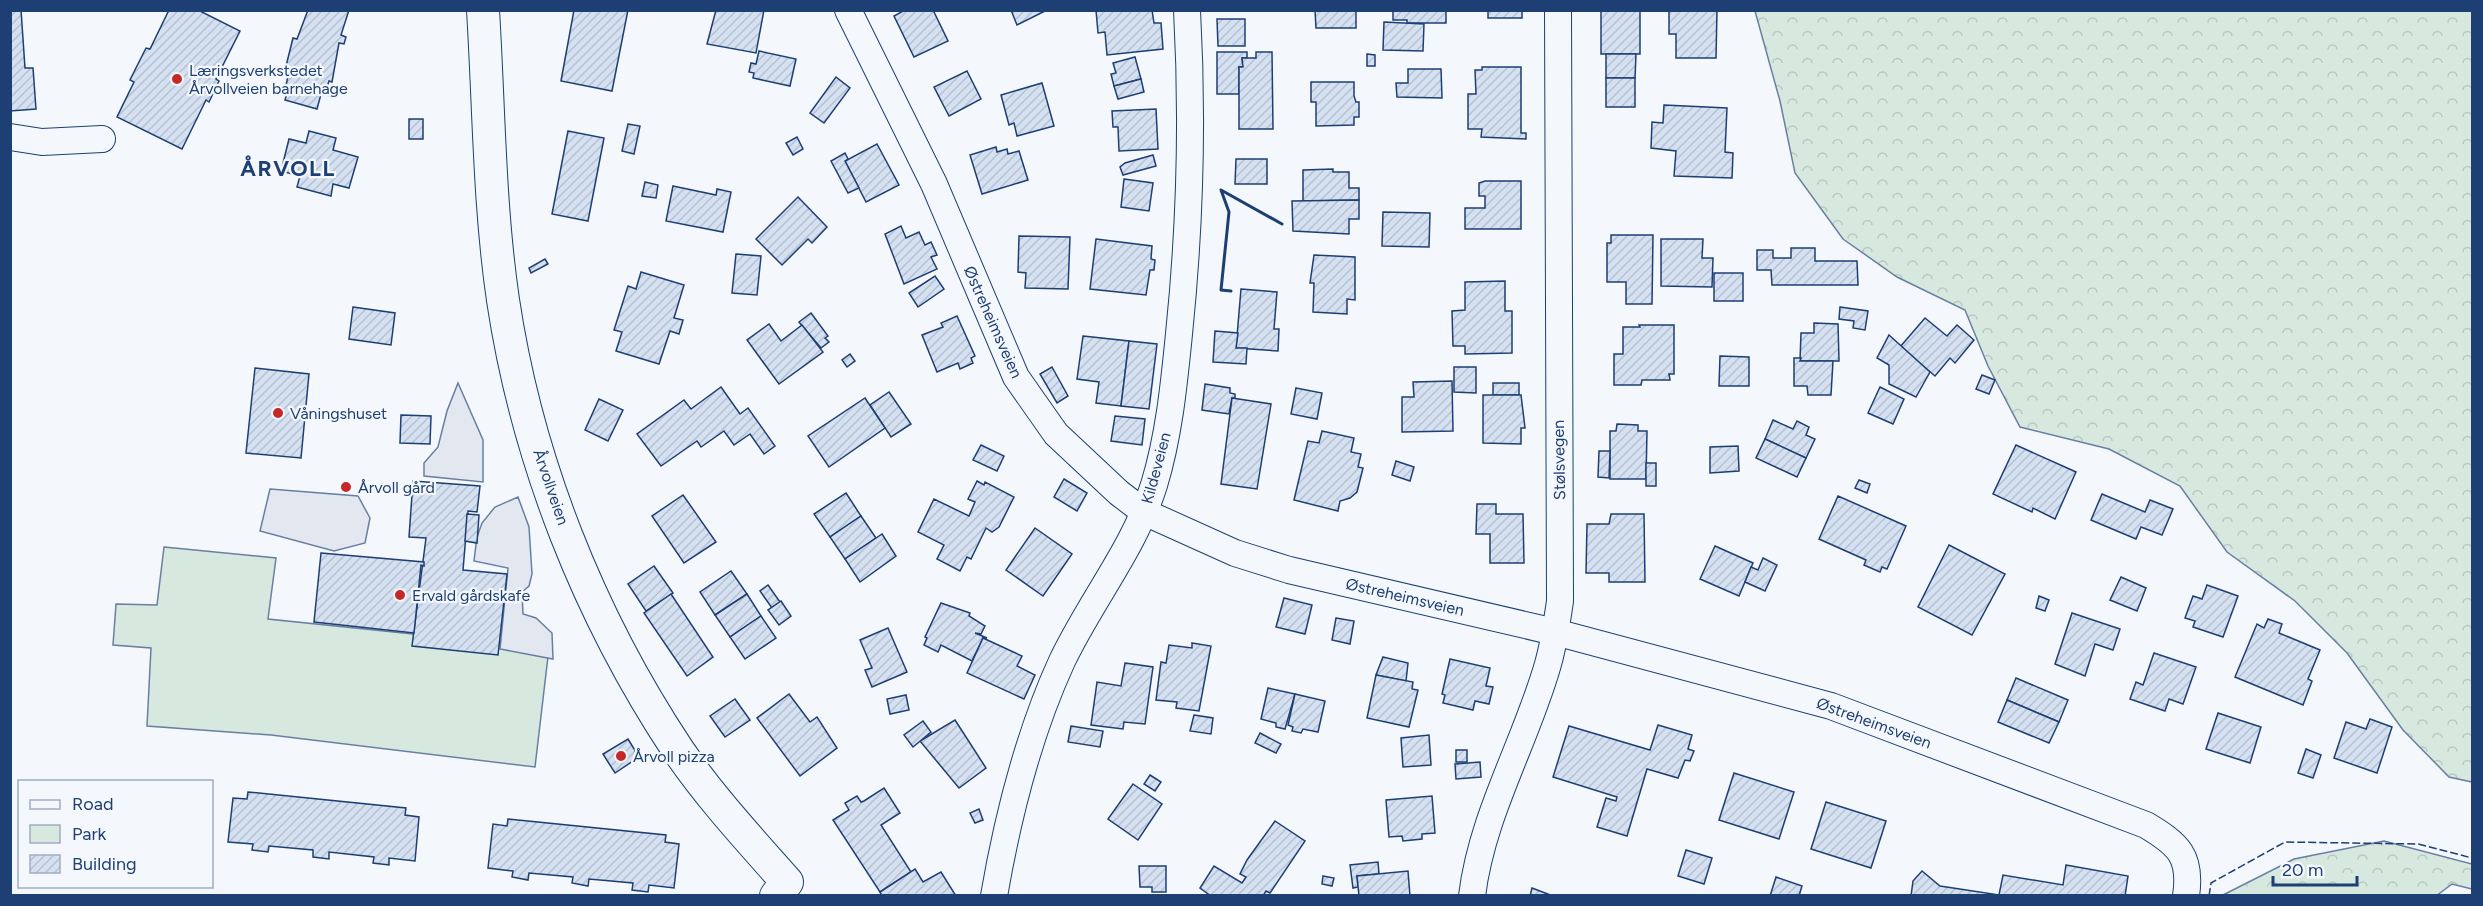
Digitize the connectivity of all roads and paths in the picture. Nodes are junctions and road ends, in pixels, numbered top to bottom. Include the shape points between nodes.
1 (483, 10) edge
2 (848, 10) edge
3 (1187, 10) edge
4 (1558, 10) edge
5 (10, 137) edge
6 (102, 139) dead end
7 (1144, 512) junction
8 (1556, 632) junction
9 (788, 891) edge
10 (994, 896) edge
11 (1473, 896) edge
12 (2186, 896) edge

1 - 9 street, Årvollveien via 503,299 525,405 558,511 605,627 643,695 721,808
2 - 7 street, Østreheimsveien via 934,184 1016,377 1056,434
3 - 7 street, Kildeveien via 1190,140 1181,319 1162,455
4 - 8 street, Stølsvegen via 1560,568
5 - 6 street via 42,142
7 - 8 street, Østreheimsveien via 1225,548 1289,570
7 - 10 street, Kildeveien via 1122,559 1078,630 1049,692 1012,807
8 - 11 street, Stølsvegen via 1548,666 1484,839
8 - 12 street, Østreheimsveien via 1831,706 2146,825 2178,847 2185,860

